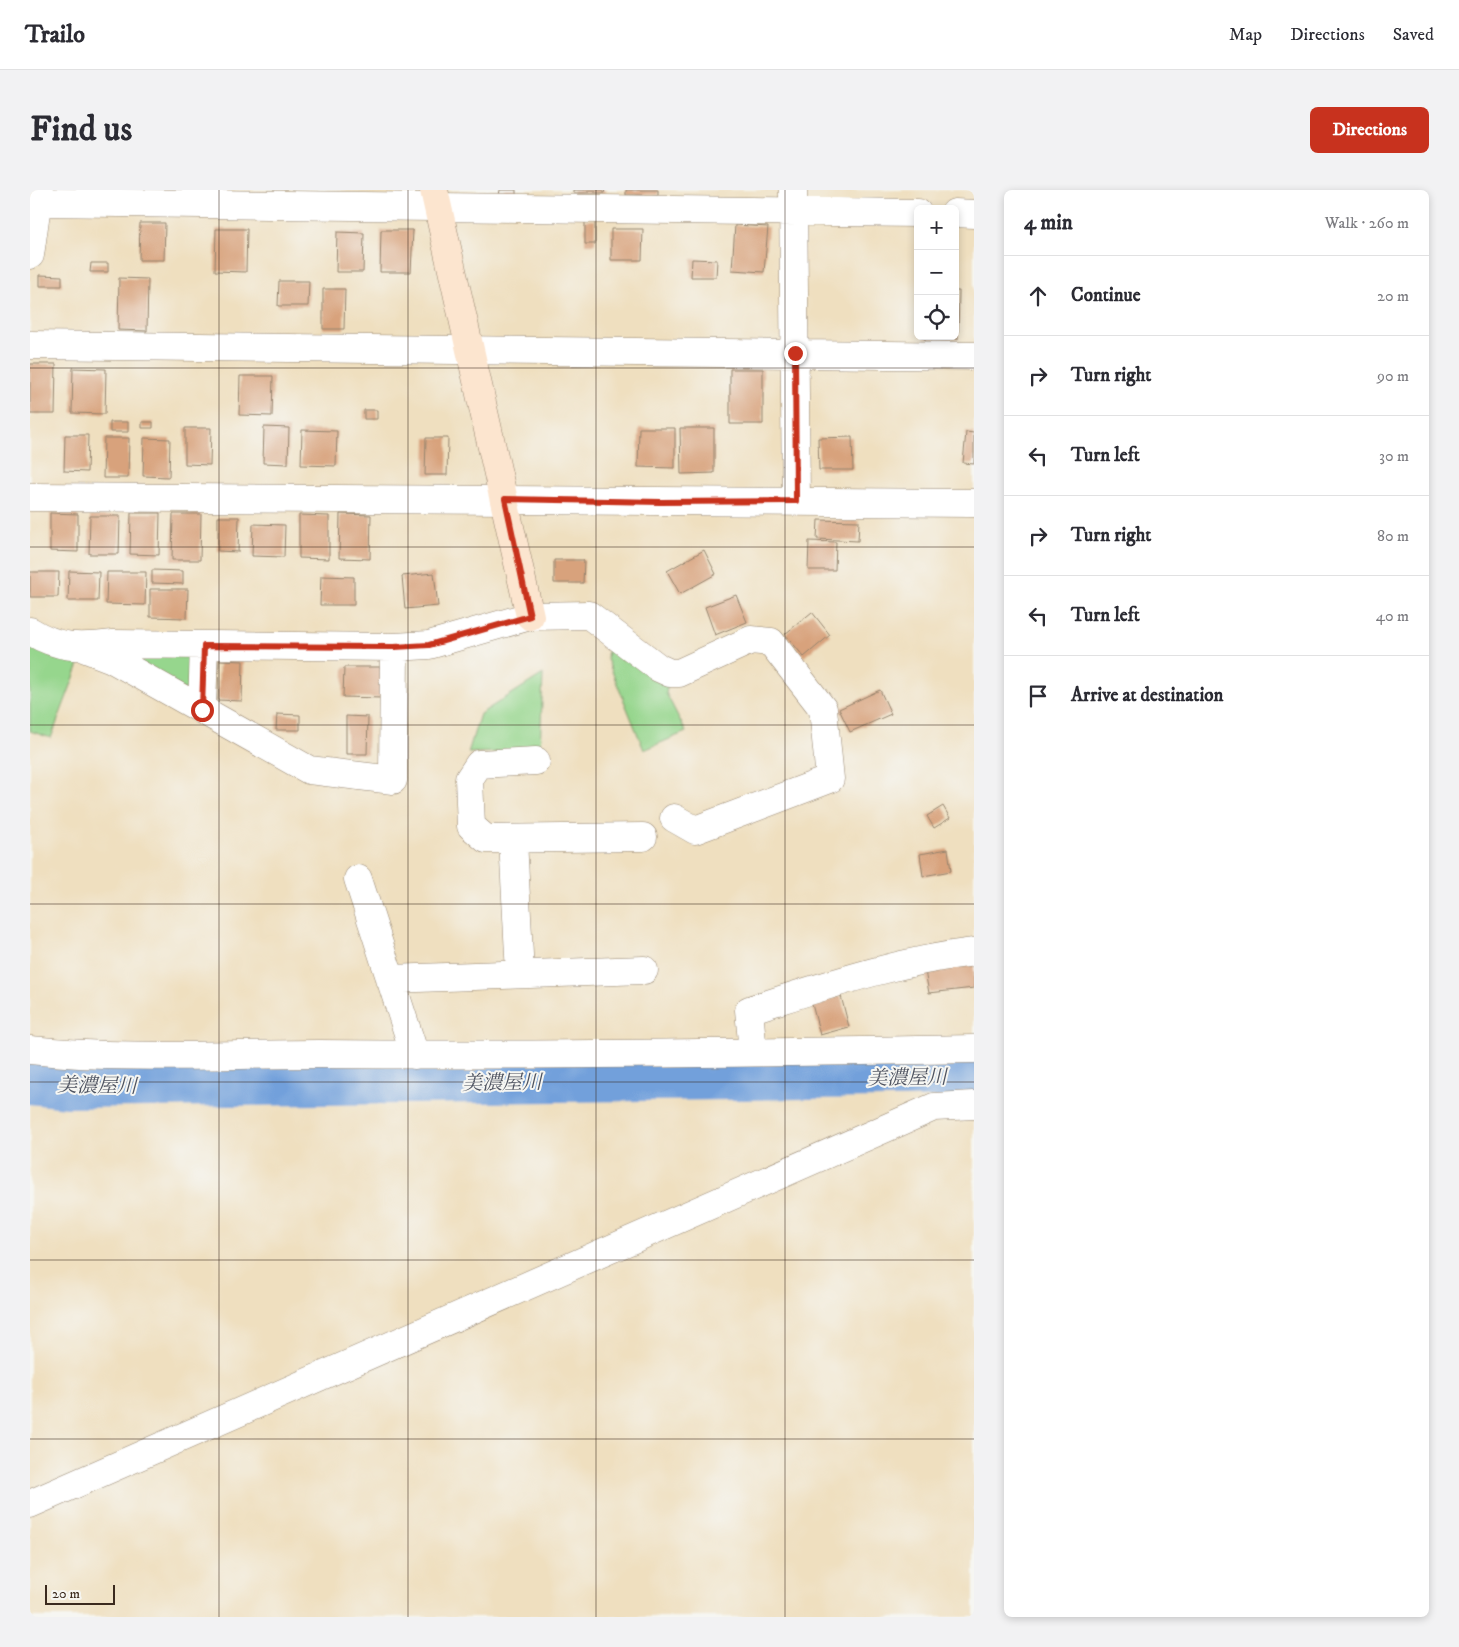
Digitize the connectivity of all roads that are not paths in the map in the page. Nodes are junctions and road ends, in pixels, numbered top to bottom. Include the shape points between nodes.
1 (38, 196) edge
2 (435, 199) edge
3 (793, 201) edge
4 (914, 213) edge
5 (959, 214) edge
6 (974, 214) edge
7 (30, 255) edge
8 (30, 345) edge
9 (471, 350) junction
10 (795, 353) junction
11 (974, 356) edge
12 (30, 497) edge
13 (505, 499) junction
14 (796, 501) junction
15 (974, 502) edge
16 (530, 616) junction
17 (30, 631) edge
18 (204, 646) junction
19 (394, 647) junction
20 (82, 648) junction
21 (202, 710) junction
22 (536, 761) dead end
23 (674, 818) dead end
24 (643, 837) dead end
25 (514, 840) junction
26 (358, 879) dead end
27 (974, 952) edge
28 (644, 970) dead end
29 (520, 974) junction
30 (390, 979) junction
31 (974, 1048) edge
32 (30, 1050) edge
33 (753, 1052) junction
34 (415, 1055) junction
35 (974, 1105) edge
36 (30, 1504) edge

1 - 2 street
1 - 7 street
2 - 3 street
2 - 9 street
3 - 4 street
3 - 10 street
5 - 6 street
8 - 9 street
9 - 10 street
9 - 13 street
10 - 11 street
10 - 14 street
12 - 13 street
13 - 14 street
13 - 16 street
14 - 15 street
16 - 19 street via 429,645
16 - 23 street via 589,615 670,673 680,673 751,640 771,642 823,708 830,779 695,830
17 - 20 street via 42,638
18 - 19 street
18 - 20 street via 113,644
18 - 21 street
19 - 21 street via 393,780 309,770
20 - 21 street via 112,659
22 - 25 street via 479,764 469,780 471,826 486,840
24 - 25 street
25 - 29 street
26 - 30 street
27 - 33 street via 941,956 749,1010
28 - 29 street
29 - 30 street
30 - 34 street
31 - 33 street
32 - 34 street via 90,1056
33 - 34 street
35 - 36 street via 934,1107

